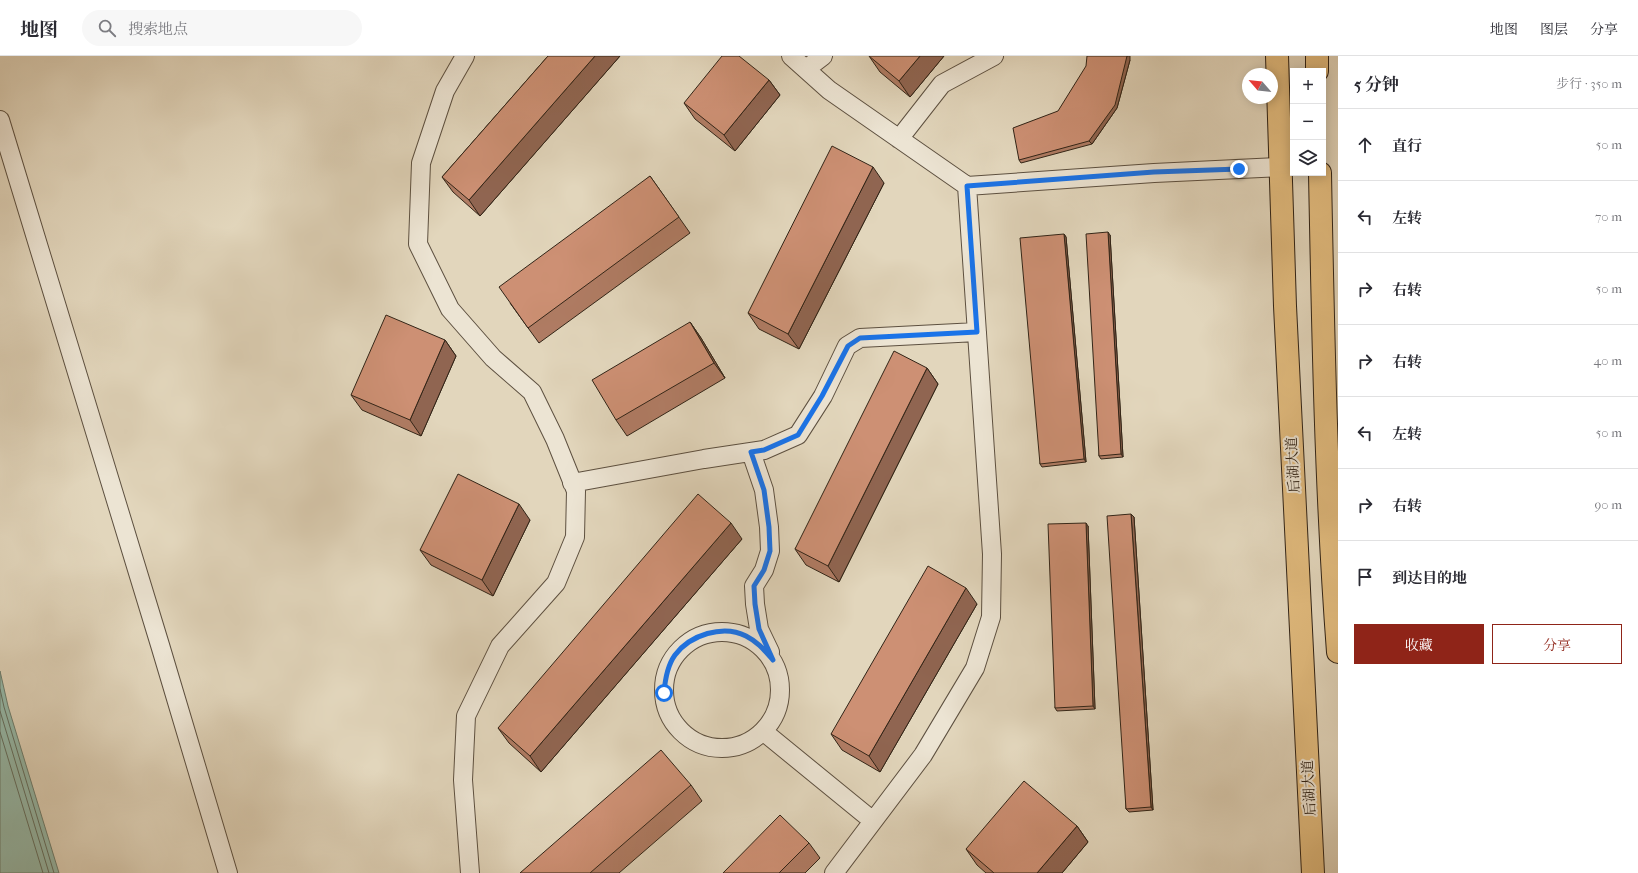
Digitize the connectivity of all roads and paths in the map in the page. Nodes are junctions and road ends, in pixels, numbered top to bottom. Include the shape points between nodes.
1 (465, 56) edge
2 (792, 56) edge
3 (823, 56) edge
4 (994, 56) edge
5 (1277, 56) edge
6 (1317, 56) edge
7 (1317, 68) edge
8 (806, 69) junction
9 (0, 120) edge
10 (899, 139) junction
11 (1280, 167) junction
12 (1320, 176) edge
13 (967, 186) junction
14 (977, 332) junction
15 (751, 452) junction
16 (572, 483) junction
17 (1338, 652) edge
18 (773, 660) junction
19 (764, 732) junction
20 (873, 821) junction
21 (228, 873) edge
22 (470, 873) edge
23 (834, 873) edge
24 (1313, 873) edge

1 - 16 street via 445,91 421,163 418,244 450,309 493,358 532,392 555,439
2 - 8 street
3 - 8 street
4 - 10 street via 942,84
5 - 11 main road, 后湖大道
6 - 7 main road
8 - 10 street via 829,90
9 - 21 street
10 - 13 street
11 - 13 street via 1154,172
11 - 24 main road, 后湖大道 via 1284,306
12 - 17 main road via 1323,321
13 - 14 street
14 - 15 street via 860,338 848,346 798,435 764,450
14 - 20 street via 992,554 990,617 975,668 923,755
15 - 16 street
15 - 18 street via 764,490 770,551 764,570 754,586 755,604 759,629
16 - 22 street via 576,491 576,537 556,583 500,646 466,716 463,780
18 - 19 street via 780,679 780,698 775,716
18 - 19 street via 761,646 745,636 726,631 707,633 689,642 675,655 666,673 664,693 668,712 678,729 693,741 710,748 729,748 748,743
19 - 20 street
20 - 23 street

